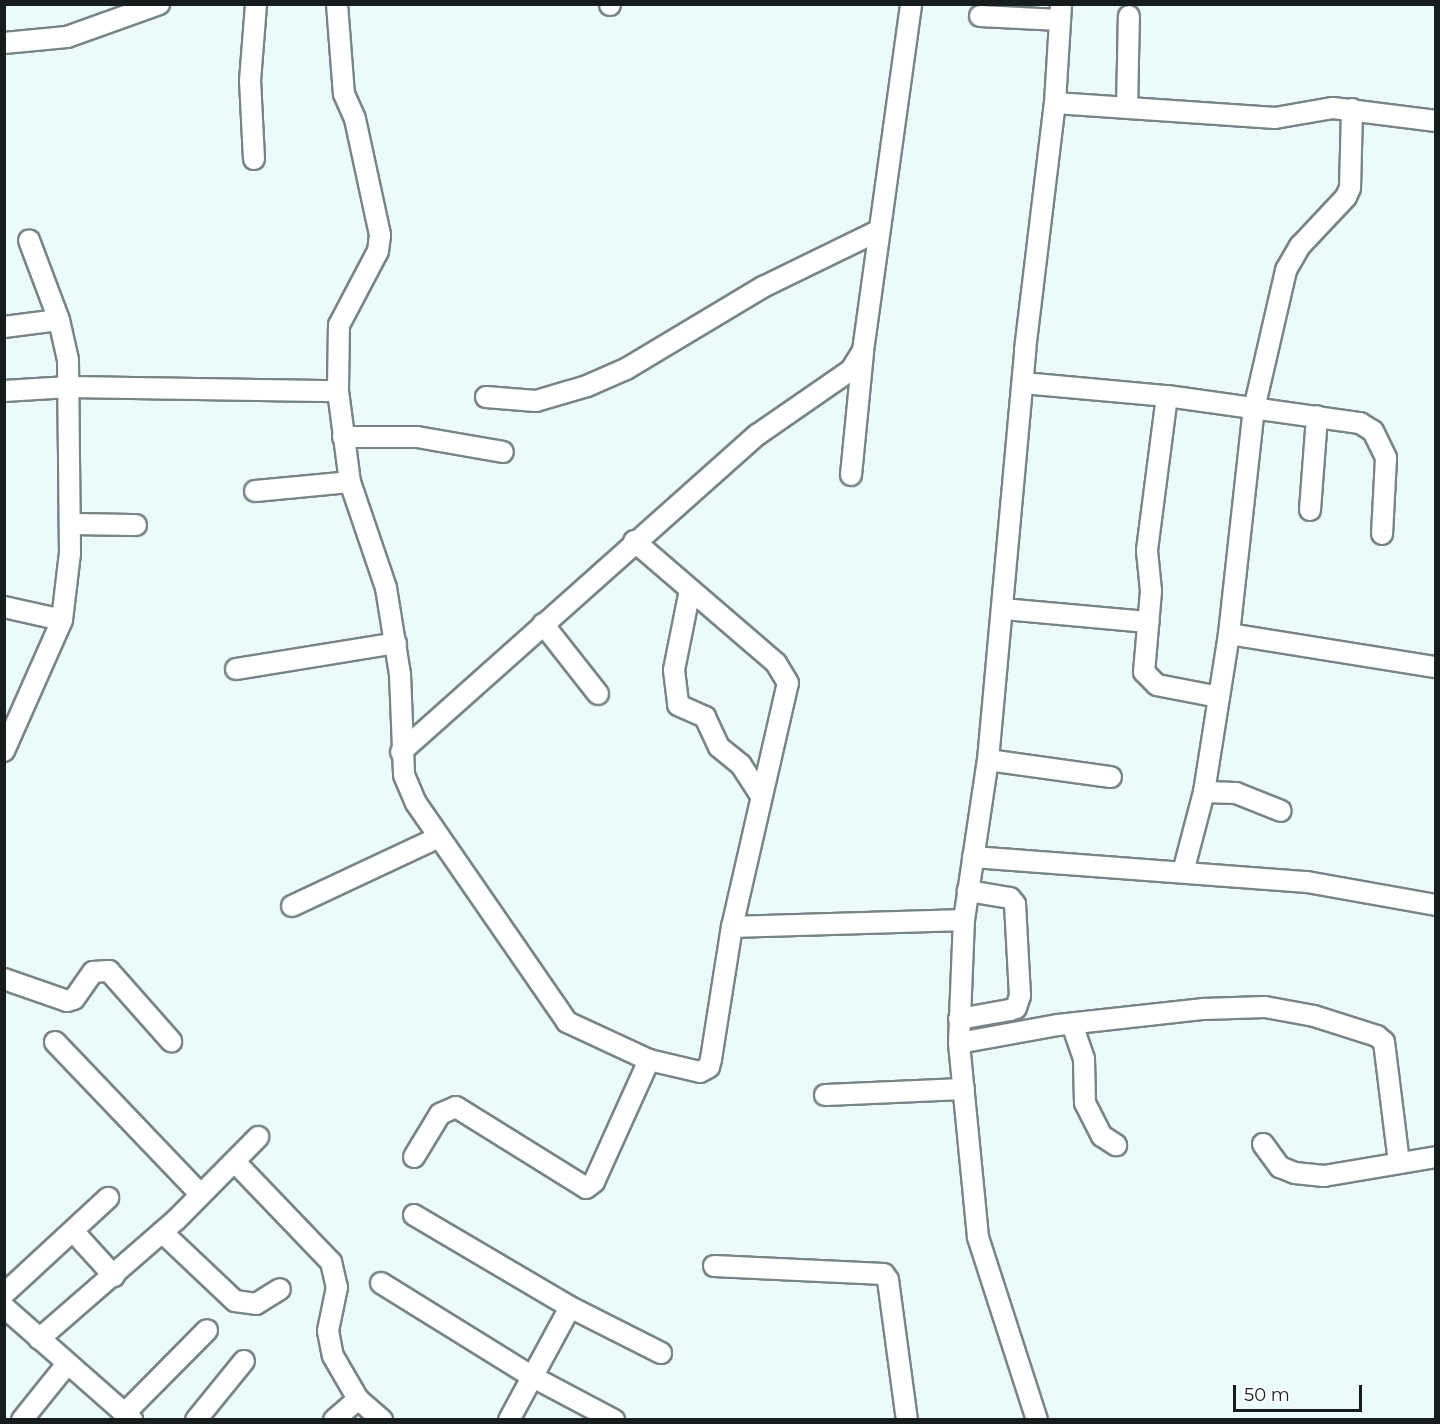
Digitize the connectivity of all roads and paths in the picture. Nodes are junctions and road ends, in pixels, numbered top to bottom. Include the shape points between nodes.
1 (159, 4) edge
2 (256, 4) edge
3 (336, 4) edge
4 (911, 4) edge
5 (1060, 12) edge
6 (980, 16) dead end
7 (1129, 16) dead end
8 (4, 44) edge
9 (1055, 103) junction
10 (1127, 108) junction
11 (1352, 109) junction
12 (1436, 121) edge
13 (254, 159) dead end
14 (878, 231) junction
15 (29, 240) dead end
16 (58, 320) junction
17 (4, 327) edge
18 (863, 351) junction
19 (1023, 383) junction
20 (69, 387) junction
21 (4, 391) edge
22 (338, 391) junction
23 (1167, 396) junction
24 (486, 397) dead end
25 (1254, 410) junction
26 (1317, 416) junction
27 (343, 437) junction
28 (503, 452) dead end
29 (851, 475) dead end
30 (350, 482) junction
31 (255, 491) dead end
32 (1310, 510) dead end
33 (70, 524) junction
34 (136, 525) dead end
35 (1382, 534) dead end
36 (634, 541) junction
37 (690, 590) junction
38 (4, 607) edge
39 (1004, 609) junction
40 (62, 620) junction
41 (1148, 622) junction
42 (543, 624) junction
43 (1229, 634) junction
44 (396, 643) junction
45 (1436, 667) edge
46 (236, 669) dead end
47 (598, 694) dead end
48 (1219, 697) junction
49 (4, 751) edge
50 (401, 752) junction
51 (988, 760) junction
52 (1112, 777) dead end
53 (1204, 792) junction
54 (760, 794) junction
55 (1281, 811) dead end
56 (439, 837) junction
57 (973, 857) junction
58 (1183, 872) junction
59 (968, 891) junction
60 (1436, 905) edge
61 (292, 906) dead end
62 (964, 920) junction
63 (732, 927) junction
64 (4, 979) edge
65 (959, 1019) junction
66 (1072, 1023) junction
67 (56, 1041) dead end
68 (171, 1041) dead end
69 (959, 1043) junction
70 (650, 1060) junction
71 (964, 1089) junction
72 (825, 1095) dead end
73 (258, 1137) dead end
74 (1263, 1144) dead end
75 (1116, 1145) dead end
76 (414, 1157) dead end
77 (1436, 1157) edge
78 (235, 1162) junction
79 (1399, 1162) junction
80 (201, 1195) junction
81 (108, 1198) dead end
82 (414, 1215) dead end
83 (73, 1231) junction
84 (162, 1232) junction
85 (714, 1266) dead end
86 (114, 1276) junction
87 (381, 1283) dead end
88 (280, 1288) dead end
89 (4, 1294) edge
90 (4, 1307) edge
91 (570, 1307) junction
92 (207, 1330) dead end
93 (39, 1339) junction
94 (661, 1353) dead end
95 (244, 1361) dead end
96 (67, 1365) junction
97 (531, 1376) junction
98 (358, 1399) junction
99 (128, 1417) edge
100 (21, 1419) edge
101 (196, 1419) edge
102 (334, 1419) edge
103 (382, 1419) edge
104 (509, 1419) edge
105 (614, 1419) edge
106 (907, 1419) edge
107 (1037, 1419) edge

1 - 8 street via 67,37
2 - 13 street via 250,81
3 - 22 street via 344,94 355,119 380,235 378,251 339,325
4 - 14 street
5 - 6 street
5 - 9 street
7 - 10 street
9 - 10 street
9 - 19 street
10 - 11 street via 1275,118 1321,109
11 - 12 street
11 - 25 street via 1350,188 1346,198 1300,246 1286,270
14 - 18 street
14 - 24 street via 763,287 626,369 587,386 536,401
15 - 16 street
16 - 17 street
16 - 20 street via 68,360
18 - 29 street
18 - 36 street via 846,376 757,435
19 - 23 street
19 - 39 street
20 - 21 street
20 - 22 street
20 - 33 street
22 - 27 street
23 - 25 street
23 - 41 street via 1147,551 1151,574
25 - 26 street
25 - 43 street
26 - 32 street
26 - 35 street via 1360,423 1373,431 1382,444 1386,458
27 - 28 street via 417,437
27 - 30 street
30 - 31 street
30 - 44 street via 382,575
33 - 34 street
33 - 40 street
36 - 37 street
36 - 42 street
37 - 54 street via 674,670 678,705 705,717 719,747 741,765
37 - 54 street via 786,676 788,694
38 - 40 street
39 - 41 street
39 - 51 street
40 - 49 street
41 - 48 street via 1143,662 1146,677 1157,685
42 - 47 street
42 - 50 street
43 - 45 street
43 - 48 street
44 - 46 street
44 - 50 street via 401,686
48 - 53 street
50 - 56 street via 410,789
51 - 52 street
51 - 57 street
53 - 55 street via 1236,793
53 - 58 street
54 - 63 street
56 - 61 street
56 - 70 street via 558,1013 575,1028
57 - 58 street
57 - 59 street
58 - 60 street via 1307,882
59 - 62 street
59 - 65 street via 1010,898 1015,904 1019,1003 1010,1010
62 - 63 street
62 - 65 street
63 - 70 street via 709,1067 700,1072
64 - 68 street via 67,1001 74,999 93,972 109,971
65 - 69 street
66 - 69 street
66 - 75 street via 1084,1059 1085,1103 1102,1136
66 - 79 street via 1204,1009 1265,1007 1314,1016 1377,1036 1386,1047
67 - 80 street
69 - 71 street
70 - 76 street via 594,1182 586,1188 456,1107 440,1113
71 - 72 street
71 - 107 street via 978,1237
73 - 78 street
74 - 79 street via 1280,1167 1295,1173 1324,1176
77 - 79 street
78 - 80 street
78 - 98 street via 331,1262 337,1287 330,1343
80 - 84 street
81 - 83 street
82 - 91 street
83 - 86 street
83 - 89 street
84 - 86 street
84 - 88 street via 235,1301 256,1304
85 - 106 street via 884,1274
86 - 93 street
87 - 97 street
90 - 93 street
91 - 94 street
91 - 97 street
92 - 99 street
93 - 96 street
95 - 101 street
96 - 99 street
96 - 100 street
97 - 104 street
97 - 105 street
98 - 102 street
98 - 103 street

